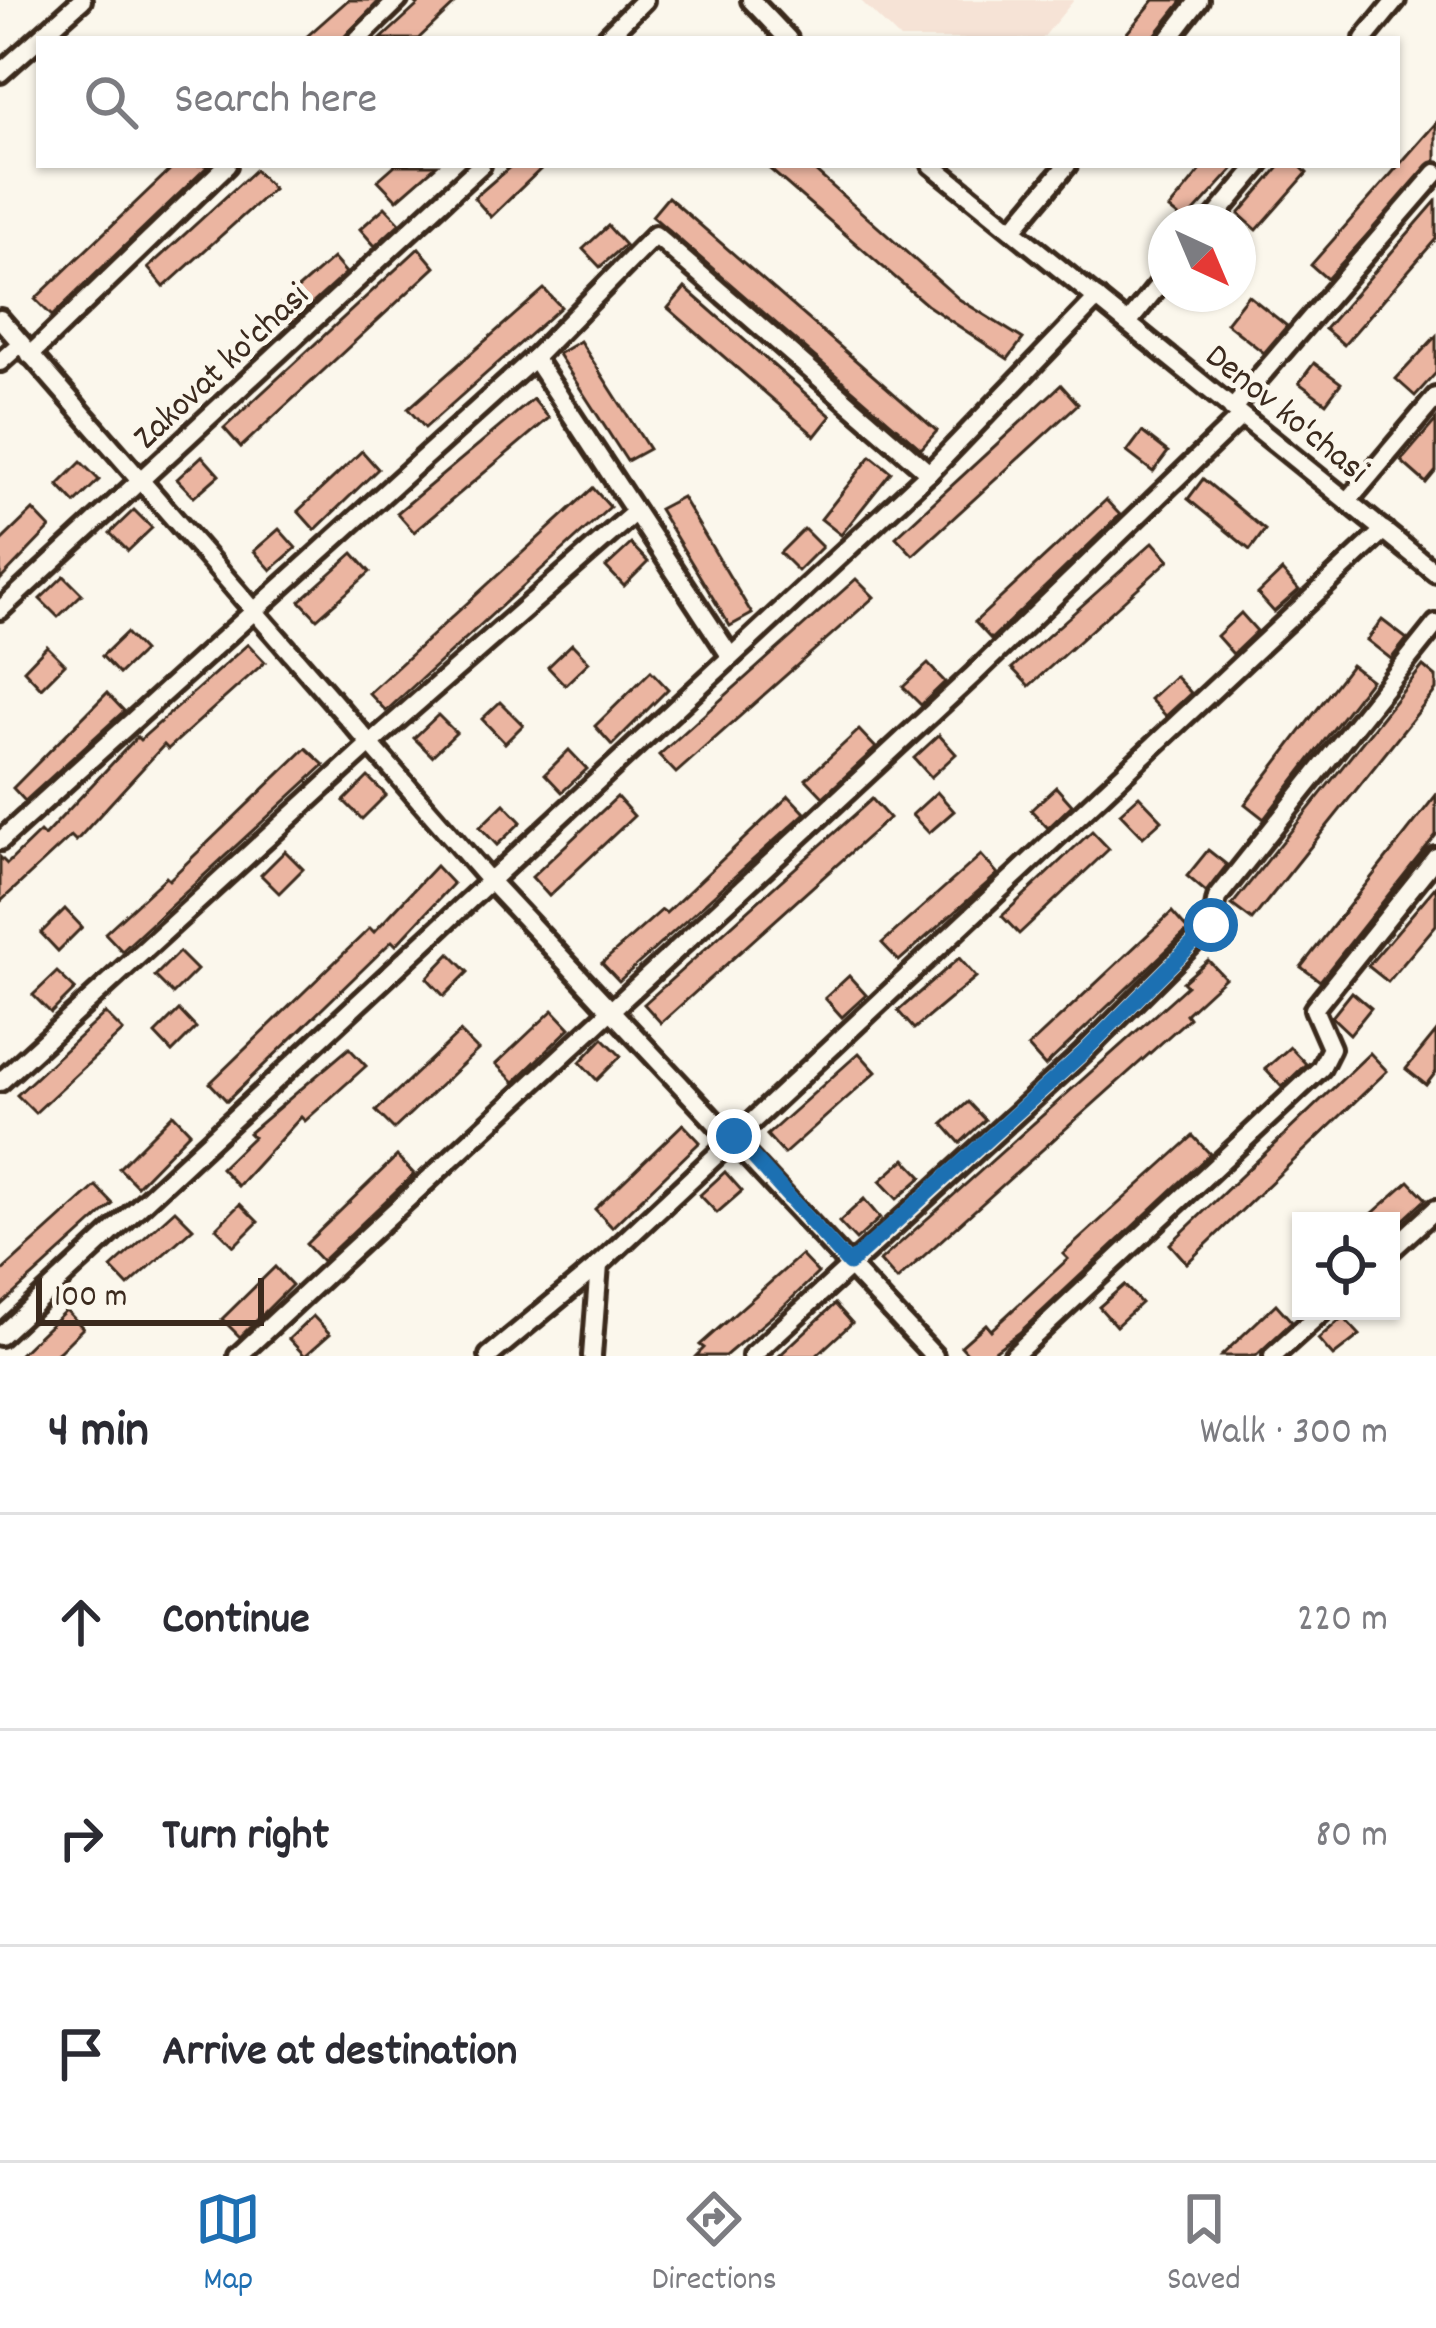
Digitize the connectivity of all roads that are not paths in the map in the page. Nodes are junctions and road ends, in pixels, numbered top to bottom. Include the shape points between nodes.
1 (82, 0) edge
2 (398, 0) edge
3 (644, 0) edge
4 (751, 0) edge
5 (1199, 0) edge
6 (1396, 0) edge
7 (42, 36) edge
8 (361, 36) edge
9 (608, 36) edge
10 (785, 36) edge
11 (1171, 36) edge
12 (1366, 36) edge
13 (36, 41) edge
14 (0, 73) edge
15 (224, 168) edge
16 (478, 168) edge
17 (936, 168) edge
18 (1065, 168) edge
19 (1256, 168) edge
20 (1436, 173) edge
21 (1226, 204) edge
22 (1013, 230) junction
23 (1096, 298) junction
24 (1148, 298) edge
25 (0, 319) edge
26 (1127, 323) junction
27 (25, 350) junction
28 (534, 358) junction
29 (0, 362) edge
30 (1436, 398) edge
31 (1236, 413) junction
32 (929, 473) junction
33 (141, 481) junction
34 (1348, 501) junction
35 (634, 512) junction
36 (1384, 530) junction
37 (1436, 573) edge
38 (252, 609) junction
39 (0, 610) edge
40 (1436, 624) edge
41 (729, 654) junction
42 (371, 742) junction
43 (0, 841) edge
44 (1436, 857) edge
45 (488, 879) junction
46 (610, 1008) junction
47 (0, 1082) edge
48 (734, 1136) junction
49 (1436, 1209) edge
50 (1400, 1242) edge
51 (849, 1264) junction
52 (599, 1265) junction
53 (1313, 1320) edge
54 (0, 1336) edge
55 (238, 1356) edge
56 (489, 1356) edge
57 (592, 1356) edge
58 (752, 1356) edge
59 (934, 1356) edge
60 (1013, 1356) edge
61 (1273, 1356) edge

1 - 7 street
2 - 8 street
3 - 9 street
4 - 10 street
5 - 11 street
6 - 12 street
13 - 14 street
15 - 27 street
16 - 33 street, Zakovat ko'chasi
17 - 22 street, Denov ko'chasi
18 - 22 street
19 - 21 street
20 - 31 street
22 - 23 street, Denov ko'chasi
23 - 26 street, Denov ko'chasi
23 - 32 street
24 - 26 street
25 - 27 street
26 - 31 street, Denov ko'chasi
27 - 29 street
27 - 33 street
28 - 32 street via 656,235
28 - 35 street
28 - 38 street
30 - 34 street
31 - 34 street, Denov ko'chasi
31 - 46 street via 973,675
32 - 41 street
33 - 38 street
33 - 39 street, Zakovat ko'chasi
34 - 36 street, Denov ko'chasi
35 - 41 street
35 - 42 street
36 - 37 street, Denov ko'chasi
36 - 48 street
38 - 42 street
38 - 43 street
40 - 51 street via 1217,898 1211,925
41 - 45 street
42 - 45 street
42 - 47 street
44 - 60 street via 1314,1009 1331,1048 1321,1068
45 - 46 street
45 - 54 street
46 - 48 street
46 - 55 street
48 - 51 street
48 - 52 street
49 - 50 street
51 - 58 street
51 - 59 street
52 - 56 street
52 - 57 street
53 - 61 street

